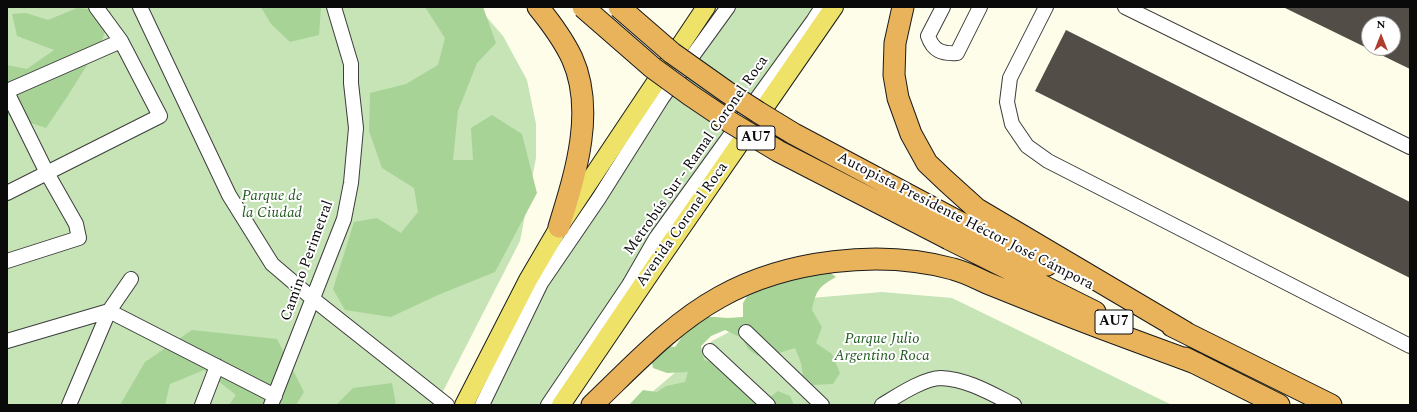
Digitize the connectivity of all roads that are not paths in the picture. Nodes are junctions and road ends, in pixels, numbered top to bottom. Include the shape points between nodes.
1 (96, 7) edge
2 (140, 7) edge
3 (334, 7) edge
4 (538, 7) edge
5 (583, 7) edge
6 (619, 7) edge
7 (706, 7) edge
8 (728, 7) edge
9 (822, 7) edge
10 (834, 7) edge
11 (903, 7) edge
12 (943, 7) edge
13 (980, 7) edge
14 (1046, 7) edge
15 (1125, 7) edge
16 (121, 41) junction
17 (7, 92) edge
18 (1410, 147) edge
19 (47, 172) junction
20 (7, 193) edge
21 (559, 227) junction
22 (954, 230) junction
23 (7, 261) edge
24 (131, 279) dead end
25 (313, 299) junction
26 (110, 312) junction
27 (746, 332) dead end
28 (1185, 332) junction
29 (7, 341) edge
30 (1410, 346) edge
31 (710, 351) dead end
32 (1198, 364) junction
33 (217, 366) junction
34 (273, 400) edge
35 (70, 405) edge
36 (202, 405) edge
37 (447, 405) edge
38 (464, 405) edge
39 (482, 405) edge
40 (548, 405) edge
41 (561, 405) edge
42 (592, 405) edge
43 (768, 405) edge
44 (822, 405) edge
45 (882, 405) edge
46 (1014, 405) edge
47 (1279, 405) edge
48 (1331, 405) edge

1 - 16 street
2 - 25 street via 229,195 272,264
3 - 25 street, Camino Perimetral via 351,64 356,128 351,183 344,218
4 - 21 highway via 559,34 572,59 580,81 583,111 579,148
5 - 22 highway, Autopista Presidente Héctor José Cámpora / AU7, bridge via 653,68 730,122 778,151
6 - 22 highway, Autopista Presidente Héctor José Cámpora / AU7, bridge via 672,53 727,92
7 - 21 main road
8 - 39 street via 662,98 599,198 541,283
9 - 40 street, Metrobús Sur - Ramal Coronel Roca via 656,238 629,285
10 - 41 main road, Avenida Coronel Roca
11 - 28 highway via 895,43 894,74 898,98 911,134 927,163 977,209
12 - 13 street via 928,36 931,45 946,54 957,53
14 - 30 street via 1010,78 1007,102 1012,124 1026,146 1048,160
15 - 18 street
16 - 17 street
16 - 19 street via 160,116
17 - 19 street
19 - 20 street
19 - 23 street via 76,224 79,238
21 - 38 main road via 528,280
22 - 28 highway, Autopista Presidente Héctor José Cámpora / AU7
22 - 32 highway, Autopista Presidente Héctor José Cámpora / AU7
24 - 26 street
25 - 34 street, Camino Perimetral
25 - 37 street
26 - 29 street
26 - 33 street
26 - 35 street
27 - 44 street
28 - 48 highway, Autopista Presidente Héctor José Cámpora / AU7
31 - 43 street
32 - 42 highway via 954,269 895,260 832,261 759,279 721,296 685,319 662,338
32 - 47 highway, Autopista Presidente Héctor José Cámpora / AU7
33 - 34 street
33 - 36 street
45 - 46 street via 920,384 940,378 985,390

